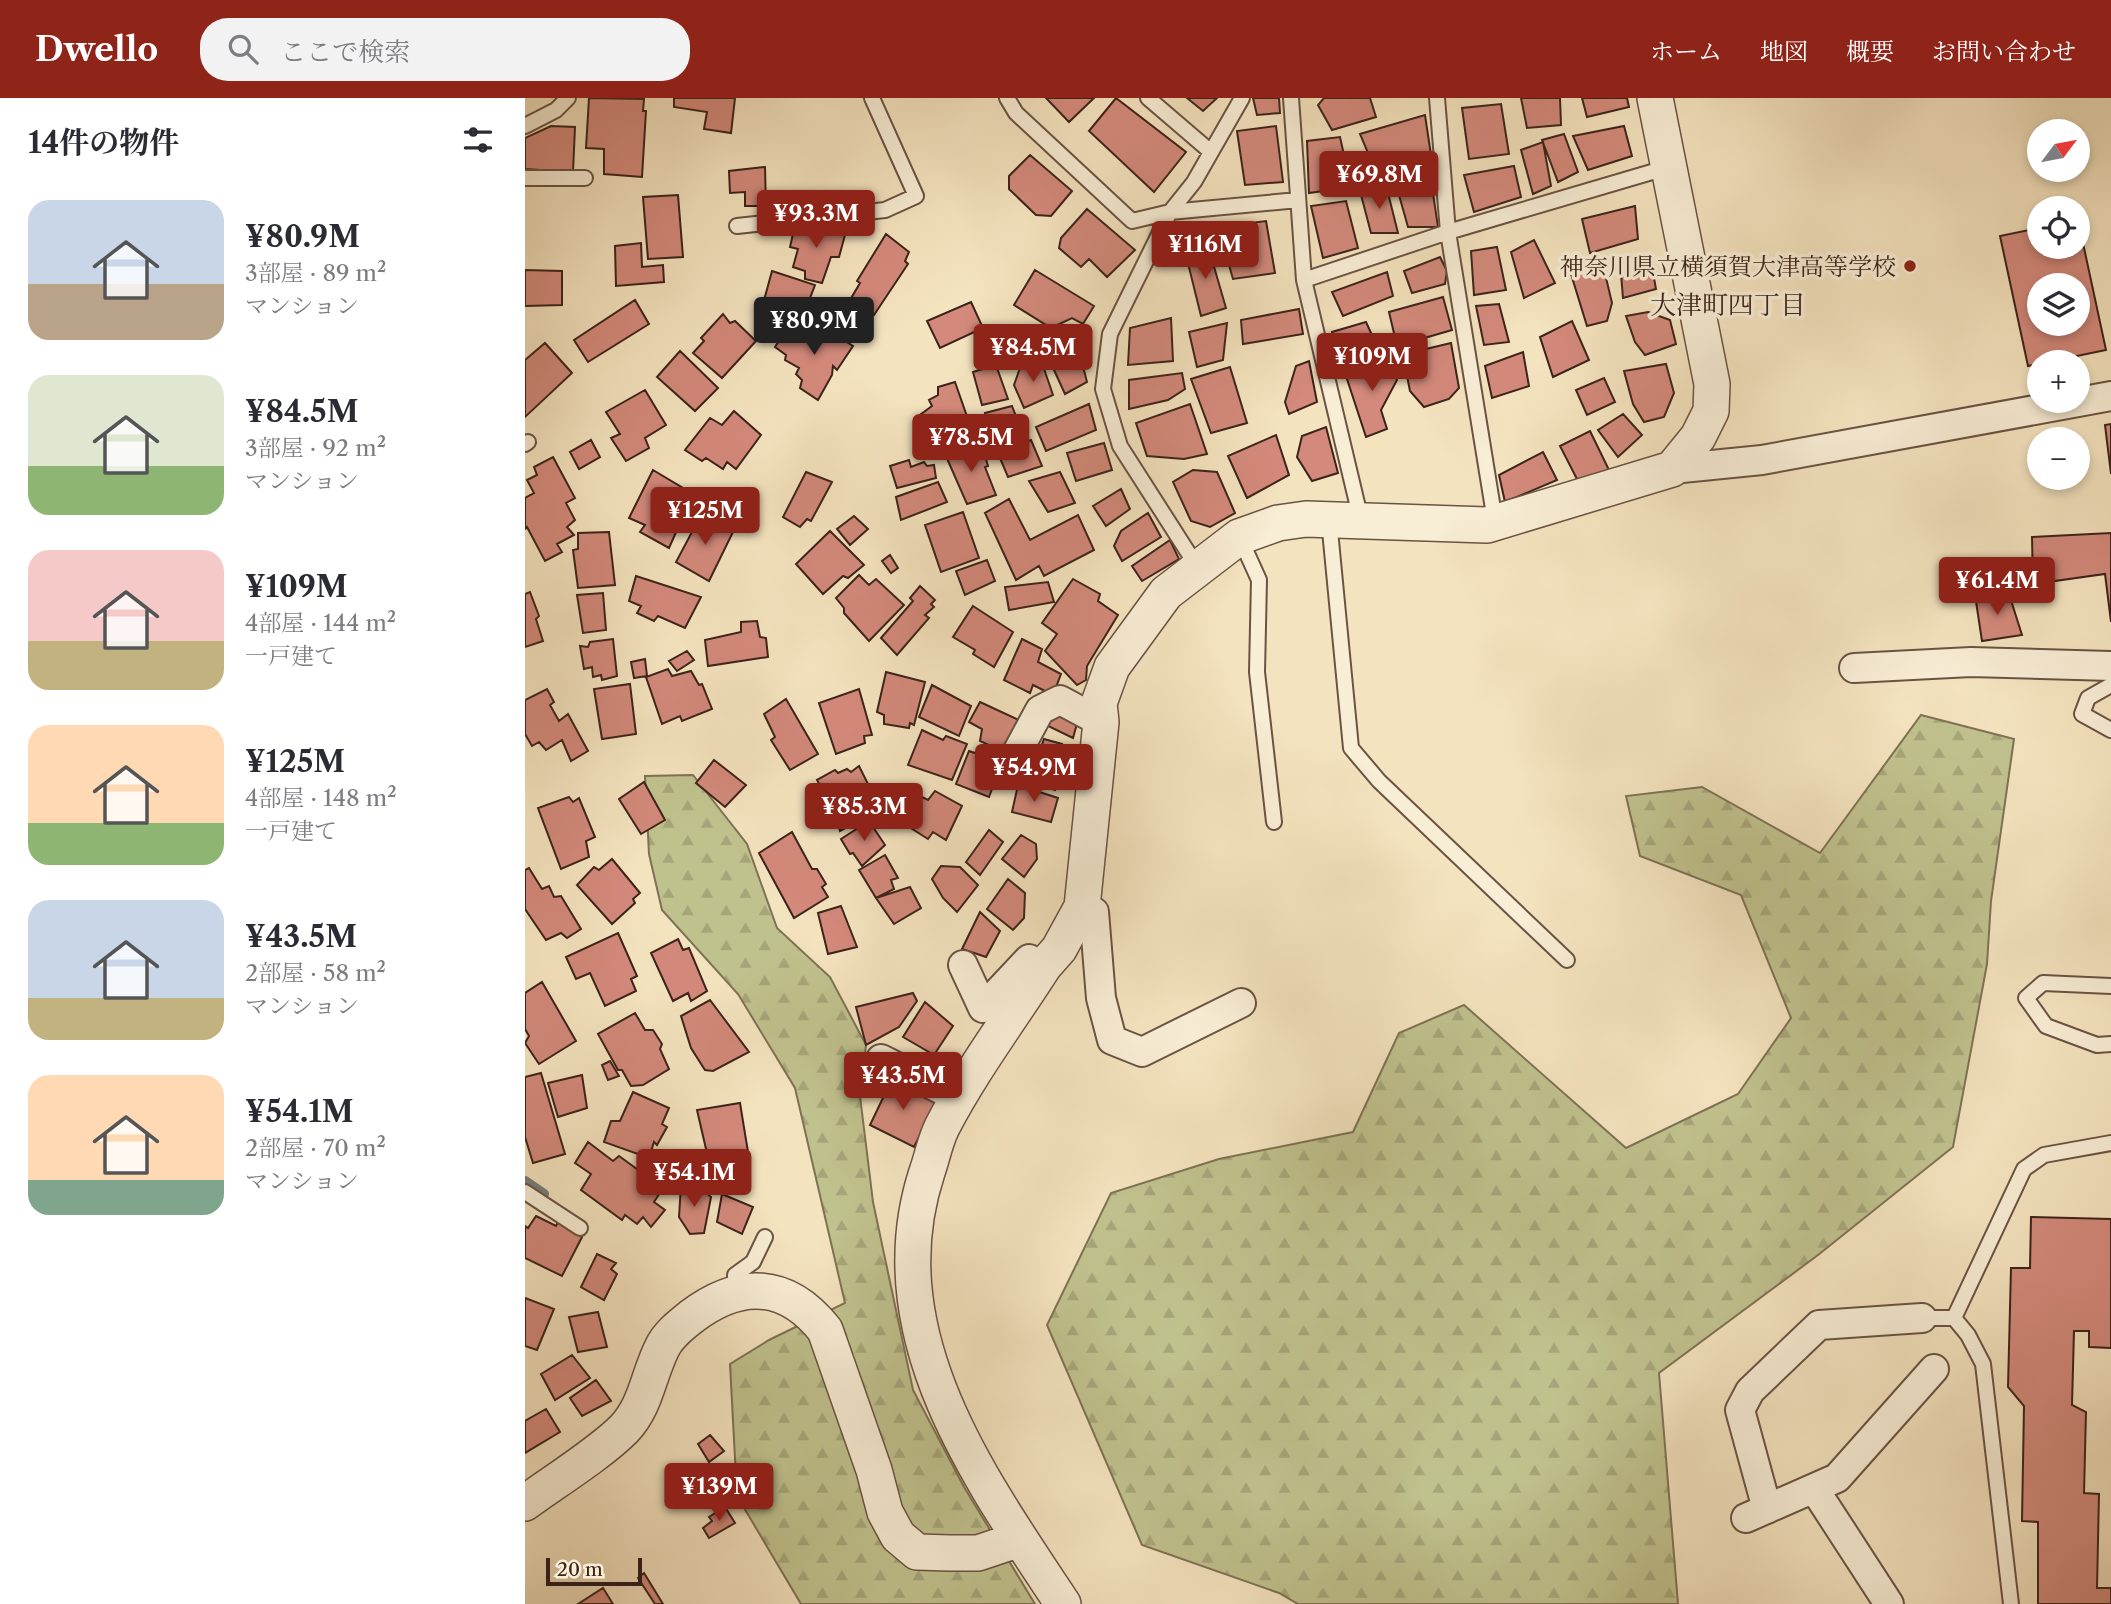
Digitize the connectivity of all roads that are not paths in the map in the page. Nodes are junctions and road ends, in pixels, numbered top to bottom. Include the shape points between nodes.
1 (568, 98) edge
2 (872, 98) edge
3 (1007, 98) edge
4 (1148, 98) edge
5 (1242, 98) edge
6 (1291, 98) edge
7 (1437, 98) edge
8 (1655, 98) edge
9 (525, 126) edge
10 (1211, 152) junction
11 (1669, 167) junction
12 (525, 178) edge
13 (585, 178) dead end
14 (1298, 200) junction
15 (1170, 212) junction
16 (737, 226) dead end
17 (1448, 232) junction
18 (1304, 280) junction
19 (2111, 396) edge
20 (1672, 469) junction
21 (1345, 520) junction
22 (1495, 523) junction
23 (1239, 537) junction
24 (1198, 568) junction
25 (2111, 666) edge
26 (1854, 668) dead end
27 (2111, 685) edge
28 (1101, 722) junction
29 (2111, 730) edge
30 (1006, 773) dead end
31 (1274, 822) dead end
32 (1082, 907) junction
33 (1567, 960) dead end
34 (963, 965) dead end
35 (1044, 966) junction
36 (2111, 986) edge
37 (1241, 1003) dead end
38 (2111, 1044) edge
39 (881, 1059) dead end
40 (960, 1099) junction
41 (2111, 1143) edge
42 (526, 1195) edge
43 (580, 1228) dead end
44 (765, 1237) dead end
45 (736, 1293) junction
46 (1922, 1318) joint
47 (1954, 1318) junction
48 (1934, 1369) dead end
49 (1815, 1490) junction
50 (525, 1503) edge
51 (1020, 1539) junction
52 (1063, 1604) edge
53 (1889, 1604) edge
54 (2011, 1604) edge

1 - 9 lane via 556,110
2 - 16 lane via 916,196 885,210
3 - 15 lane via 1016,113 1132,220
4 - 10 lane
5 - 10 lane
6 - 14 lane
7 - 17 lane
8 - 11 street
10 - 15 lane
11 - 17 lane
11 - 20 street via 1712,384 1711,411 1698,438
12 - 13 lane
14 - 15 lane
14 - 18 lane
15 - 24 lane via 1110,334 1103,389 1120,446
17 - 18 lane
17 - 22 lane
18 - 21 lane
19 - 20 street via 1762,460
20 - 22 street
21 - 22 street
21 - 23 street via 1278,523
21 - 33 lane via 1351,748 1378,781
23 - 24 street
23 - 31 lane via 1259,580 1257,671
24 - 28 street via 1166,593 1112,667 1099,704
25 - 26 street via 1971,662
27 - 29 lane via 2088,698 2082,714
28 - 30 street via 1060,700 1040,710
28 - 32 street
32 - 35 street
32 - 37 street via 1094,912 1101,998 1112,1040 1142,1052
34 - 35 street via 983,1008 1028,959
35 - 40 street
36 - 38 lane via 2043,983 2026,998 2046,1026 2097,1045
39 - 40 street
40 - 51 street via 941,1128 913,1227 920,1334 940,1394 969,1454
41 - 47 lane via 2044,1155 2024,1169
42 - 43 lane
44 - 45 lane via 753,1262 735,1275
45 - 50 street via 703,1308 662,1346 641,1406 623,1430
45 - 51 street via 753,1290 787,1296 811,1312 825,1330 885,1512 898,1536 917,1552 950,1553 978,1553
46 - 47 lane
46 - 49 street via 1819,1325 1750,1391 1740,1410 1756,1514
47 - 54 lane via 1983,1364
48 - 49 street via 1837,1478
49 - 53 street
51 - 52 street

